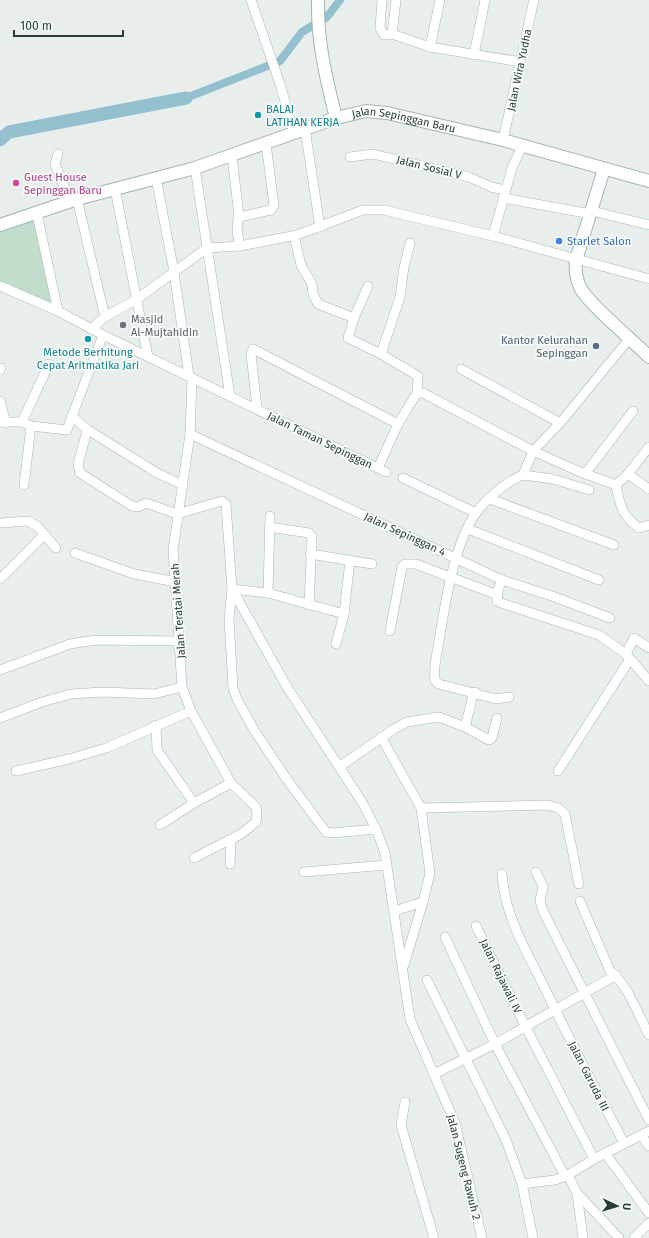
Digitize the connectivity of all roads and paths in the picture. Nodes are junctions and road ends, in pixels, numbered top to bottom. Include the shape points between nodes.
1 (251, 0) edge
2 (382, 0) edge
3 (396, 0) edge
4 (440, 0) edge
5 (485, 0) edge
6 (534, 0) edge
7 (318, 3) edge
8 (392, 34) junction
9 (430, 47) junction
10 (474, 55) junction
11 (521, 62) junction
12 (336, 118) junction
13 (305, 129) junction
14 (294, 133) junction
15 (503, 140) junction
16 (266, 144) junction
17 (522, 146) junction
18 (58, 154) dead end
19 (232, 154) junction
20 (350, 157) dead end
21 (195, 168) junction
22 (604, 169) junction
23 (156, 178) junction
24 (649, 181) edge
25 (115, 189) junction
26 (504, 194) junction
27 (73, 200) junction
28 (591, 213) junction
29 (36, 214) junction
30 (240, 217) junction
31 (0, 225) edge
32 (649, 225) edge
33 (320, 227) junction
34 (294, 236) junction
35 (493, 236) junction
36 (410, 243) dead end
37 (240, 246) junction
38 (207, 248) junction
39 (576, 260) junction
40 (174, 272) junction
41 (649, 279) edge
42 (0, 286) edge
43 (368, 286) dead end
44 (136, 299) junction
45 (58, 311) junction
46 (105, 317) junction
47 (354, 318) junction
48 (91, 329) junction
49 (103, 335) junction
50 (630, 338) junction
51 (381, 354) junction
52 (148, 357) junction
53 (649, 357) edge
54 (49, 364) dead end
55 (461, 369) dead end
56 (191, 378) junction
57 (417, 393) junction
58 (230, 396) junction
59 (0, 401) edge
60 (257, 408) junction
61 (633, 411) dead end
62 (72, 416) junction
63 (3, 422) edge
64 (22, 422) junction
65 (560, 423) junction
66 (398, 424) junction
67 (31, 426) junction
68 (88, 430) junction
69 (190, 434) junction
70 (649, 447) edge
71 (531, 455) junction
72 (524, 474) junction
73 (585, 474) junction
74 (628, 474) junction
75 (403, 478) dead end
76 (183, 485) junction
77 (24, 486) dead end
78 (616, 486) junction
79 (649, 489) edge
80 (589, 490) dead end
81 (490, 499) junction
82 (476, 513) junction
83 (177, 514) junction
84 (270, 516) dead end
85 (0, 523) edge
86 (649, 525) edge
87 (269, 527) junction
88 (468, 528) junction
89 (44, 535) junction
90 (614, 545) dead end
91 (56, 548) dead end
92 (76, 553) dead end
93 (310, 554) junction
94 (457, 558) junction
95 (350, 560) junction
96 (372, 564) dead end
97 (452, 578) junction
98 (0, 579) edge
99 (502, 580) junction
100 (599, 580) dead end
101 (176, 582) junction
102 (232, 589) junction
103 (268, 593) junction
104 (498, 595) junction
105 (309, 605) junction
106 (344, 614) junction
107 (610, 618) dead end
108 (390, 631) dead end
109 (179, 641) junction
110 (336, 644) dead end
111 (649, 648) edge
112 (628, 656) junction
113 (0, 670) edge
114 (649, 681) edge
115 (182, 687) junction
116 (475, 692) junction
117 (508, 697) dead end
118 (191, 710) junction
119 (0, 718) edge
120 (497, 718) dead end
121 (156, 725) junction
122 (464, 727) junction
123 (381, 737) junction
124 (340, 768) junction
125 (16, 771) dead end
126 (558, 771) dead end
127 (232, 783) junction
128 (194, 803) junction
129 (421, 808) junction
130 (160, 825) dead end
131 (376, 829) junction
132 (231, 841) junction
133 (194, 858) dead end
134 (230, 864) dead end
135 (386, 865) junction
136 (304, 872) dead end
137 (536, 872) dead end
138 (502, 874) dead end
139 (579, 884) dead end
140 (580, 901) dead end
141 (423, 902) junction
142 (394, 911) junction
143 (476, 926) dead end
144 (445, 937) dead end
145 (402, 970) junction
146 (616, 975) junction
147 (427, 980) dead end
148 (583, 992) junction
149 (554, 1009) junction
150 (526, 1026) junction
151 (649, 1035) edge
152 (495, 1044) junction
153 (466, 1060) junction
154 (434, 1074) junction
155 (405, 1102) dead end
156 (649, 1120) edge
157 (645, 1133) edge
158 (624, 1143) junction
159 (649, 1146) edge
160 (605, 1153) junction
161 (594, 1159) junction
162 (566, 1175) junction
163 (522, 1184) junction
164 (576, 1193) junction
165 (649, 1214) edge
166 (649, 1223) edge
167 (434, 1238) edge
168 (482, 1238) edge
169 (533, 1238) edge
170 (583, 1238) edge
171 (620, 1238) edge
172 (634, 1238) edge

1 - 14 street
2 - 8 street via 380,28 384,34
3 - 8 street
4 - 9 street
5 - 10 street
6 - 11 street, Jalan Wira Yudha
7 - 12 street via 318,37
8 - 9 street
9 - 10 street
10 - 11 street
11 - 15 street, Jalan Wira Yudha
12 - 13 street, Jalan Sepinggan Baru
12 - 15 street, Jalan Sepinggan Baru via 366,111 387,113
13 - 14 street, Jalan Sepinggan Baru
13 - 33 street
14 - 16 street, Jalan Sepinggan Baru
15 - 17 street, Jalan Sepinggan Baru
16 - 19 street, Jalan Sepinggan Baru
16 - 30 street via 274,205 271,210
17 - 22 street, Jalan Sepinggan Baru
17 - 26 street
18 - 27 street via 55,164
19 - 21 street, Jalan Sepinggan Baru
19 - 30 street
20 - 26 street, Jalan Sosial V via 373,154 469,177
21 - 23 street, Jalan Sepinggan Baru
21 - 38 street
22 - 24 street, Jalan Sepinggan Baru
22 - 28 street
23 - 25 street, Jalan Sepinggan Baru
23 - 40 street, Jalan Teratai Merah
25 - 27 street, Jalan Sepinggan Baru
25 - 44 street
26 - 28 street, Jalan Sosial V
26 - 35 street
27 - 29 street, Jalan Sepinggan Baru
27 - 46 street
28 - 32 street, Jalan Sosial V
28 - 39 street
29 - 31 street, Jalan Sepinggan Baru
29 - 45 street
30 - 37 street via 237,220
33 - 34 street
33 - 35 street via 363,210 375,208
34 - 37 street
34 - 47 street via 301,265 312,284 318,304
35 - 39 street
36 - 51 street via 400,297
37 - 38 street
38 - 40 street
38 - 58 street
39 - 41 street
39 - 50 street via 575,272 580,289
40 - 44 street
40 - 56 street, Jalan Teratai Merah
42 - 45 street, Jalan Taman Sepinggan
43 - 47 street
44 - 46 street
44 - 52 street
45 - 48 street, Jalan Taman Sepinggan
46 - 48 street
47 - 51 street via 348,338
48 - 49 street, Jalan Taman Sepinggan
49 - 52 street, Jalan Taman Sepinggan
49 - 62 street
50 - 53 street
50 - 65 street
51 - 57 street via 418,376
52 - 56 street, Jalan Taman Sepinggan
54 - 64 street
55 - 65 street
56 - 58 street, Jalan Taman Sepinggan
56 - 69 street, Jalan Teratai Merah
57 - 66 street, Jalan Taman Sepinggan
57 - 71 street via 423,393
58 - 60 street, Jalan Taman Sepinggan
59 - 63 street
60 - 66 street, Jalan Taman Sepinggan via 382,470
60 - 66 street via 251,354 253,349
61 - 73 street
62 - 67 street via 67,430
62 - 68 street
63 - 64 street
64 - 67 street
65 - 71 street
67 - 77 street
68 - 76 street via 139,462
68 - 83 street via 78,464 80,473 132,506 138,507 146,503
69 - 76 street, Jalan Teratai Merah
69 - 94 street, Jalan Sepinggan 4
70 - 74 street
71 - 72 street
71 - 73 street
72 - 80 street via 553,479
72 - 81 street via 513,478
73 - 78 street
74 - 78 street
74 - 79 street
75 - 82 street
76 - 83 street, Jalan Teratai Merah
78 - 86 street via 622,511 629,521 639,528
81 - 82 street
81 - 90 street
82 - 88 street
83 - 101 street, Jalan Teratai Merah via 173,550
83 - 102 street via 224,502
84 - 87 street
85 - 89 street via 28,521 37,526
87 - 93 street via 309,533 312,537
87 - 103 street
88 - 94 street
88 - 100 street
89 - 91 street
89 - 98 street
92 - 101 street via 134,574
93 - 95 street
93 - 105 street
94 - 97 street
94 - 99 street, Jalan Sepinggan 4
95 - 96 street
95 - 106 street
97 - 104 street
97 - 108 street via 416,564 405,564 402,567
97 - 116 street via 435,665 435,680 439,684
99 - 104 street
99 - 107 street, Jalan Sepinggan 4
101 - 109 street, Jalan Teratai Merah
102 - 103 street
102 - 124 street, Jalan Sugeng Rawuh 2 via 287,687
102 - 131 street via 229,619 233,688 254,730 326,832
103 - 105 street
104 - 112 street via 497,601 501,603 599,636
105 - 106 street
106 - 110 street
109 - 113 street via 96,640 70,644
109 - 115 street, Jalan Teratai Merah
111 - 112 street via 634,638
112 - 114 street
112 - 126 street
115 - 118 street, Jalan Teratai Merah
115 - 119 street via 154,694 72,694
116 - 117 street via 496,699
116 - 122 street
118 - 121 street
118 - 127 street, Jalan Teratai Merah
120 - 122 street via 492,738 489,740
121 - 125 street via 70,760
121 - 128 street via 157,750
122 - 123 street via 438,717 407,722
123 - 124 street
123 - 129 street
124 - 131 street, Jalan Sugeng Rawuh 2
127 - 128 street
127 - 132 street, Jalan Teratai Merah via 256,807 258,814 256,822
128 - 130 street
129 - 139 street via 548,805 558,808 565,814
129 - 141 street via 430,873
131 - 135 street, Jalan Sugeng Rawuh 2 via 385,853
132 - 133 street
132 - 134 street
135 - 136 street
135 - 142 street, Jalan Sugeng Rawuh 2
137 - 148 street via 543,886 541,904
138 - 149 street, Jalan Garuda III via 508,911
140 - 146 street via 610,971
141 - 142 street
141 - 145 street
142 - 145 street, Jalan Sugeng Rawuh 2
143 - 150 street, Jalan Rajawali IV
144 - 152 street
145 - 154 street, Jalan Sugeng Rawuh 2 via 410,1019
146 - 148 street
146 - 151 street
147 - 153 street
148 - 149 street
148 - 156 street
149 - 150 street
149 - 158 street, Jalan Garuda III
150 - 152 street
150 - 161 street, Jalan Rajawali IV
152 - 153 street
152 - 162 street
153 - 154 street
153 - 163 street via 506,1140
154 - 168 street, Jalan Sugeng Rawuh 2 via 455,1123
155 - 167 street via 401,1124
157 - 158 street
157 - 159 street
158 - 160 street
160 - 161 street
160 - 165 street
161 - 162 street
162 - 163 street via 555,1180
162 - 164 street
163 - 169 street
164 - 170 street
164 - 171 street
166 - 172 street

